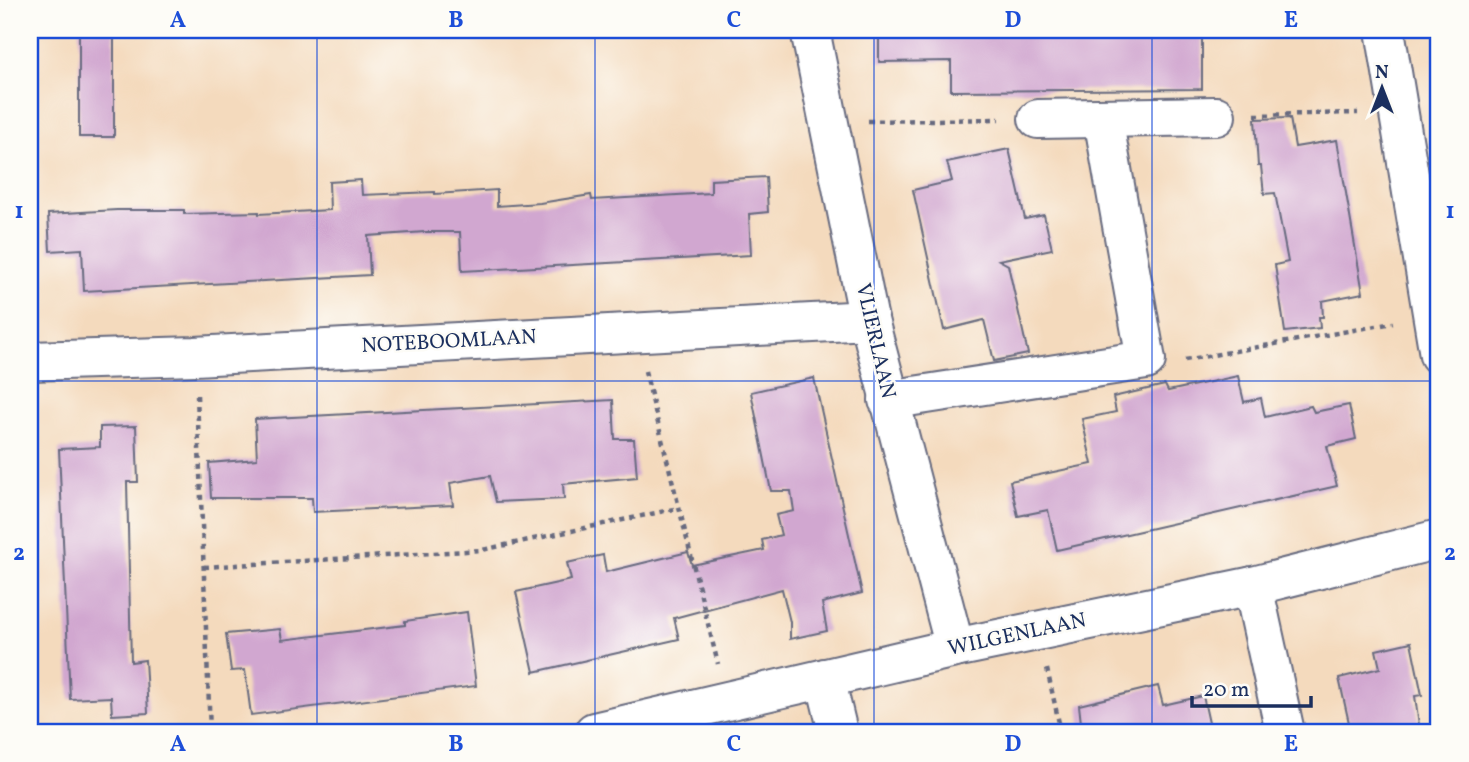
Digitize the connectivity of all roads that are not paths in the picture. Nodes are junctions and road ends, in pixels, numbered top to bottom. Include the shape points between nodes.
1 (810, 30) edge
2 (1385, 30) edge
3 (1216, 116) road end
4 (1103, 118) junction
5 (1038, 119) road end
6 (869, 320) junction
7 (1439, 355) edge
8 (30, 361) edge
9 (888, 400) junction
10 (1439, 539) edge
11 (1253, 586) junction
12 (955, 648) junction
13 (825, 678) junction
14 (594, 732) edge
15 (838, 732) edge
16 (1285, 732) edge

1 - 6 street, VLIERLAAN
2 - 7 street
3 - 4 street
4 - 5 street
4 - 9 street via 1146,360
6 - 8 street, NOTEBOOMLAAN
6 - 9 street, VLIERLAAN
9 - 12 street, VLIERLAAN
10 - 11 street, WILGENLAAN
11 - 12 street, WILGENLAAN
11 - 16 street
12 - 13 street, WILGENLAAN
13 - 14 street, WILGENLAAN
13 - 15 street

